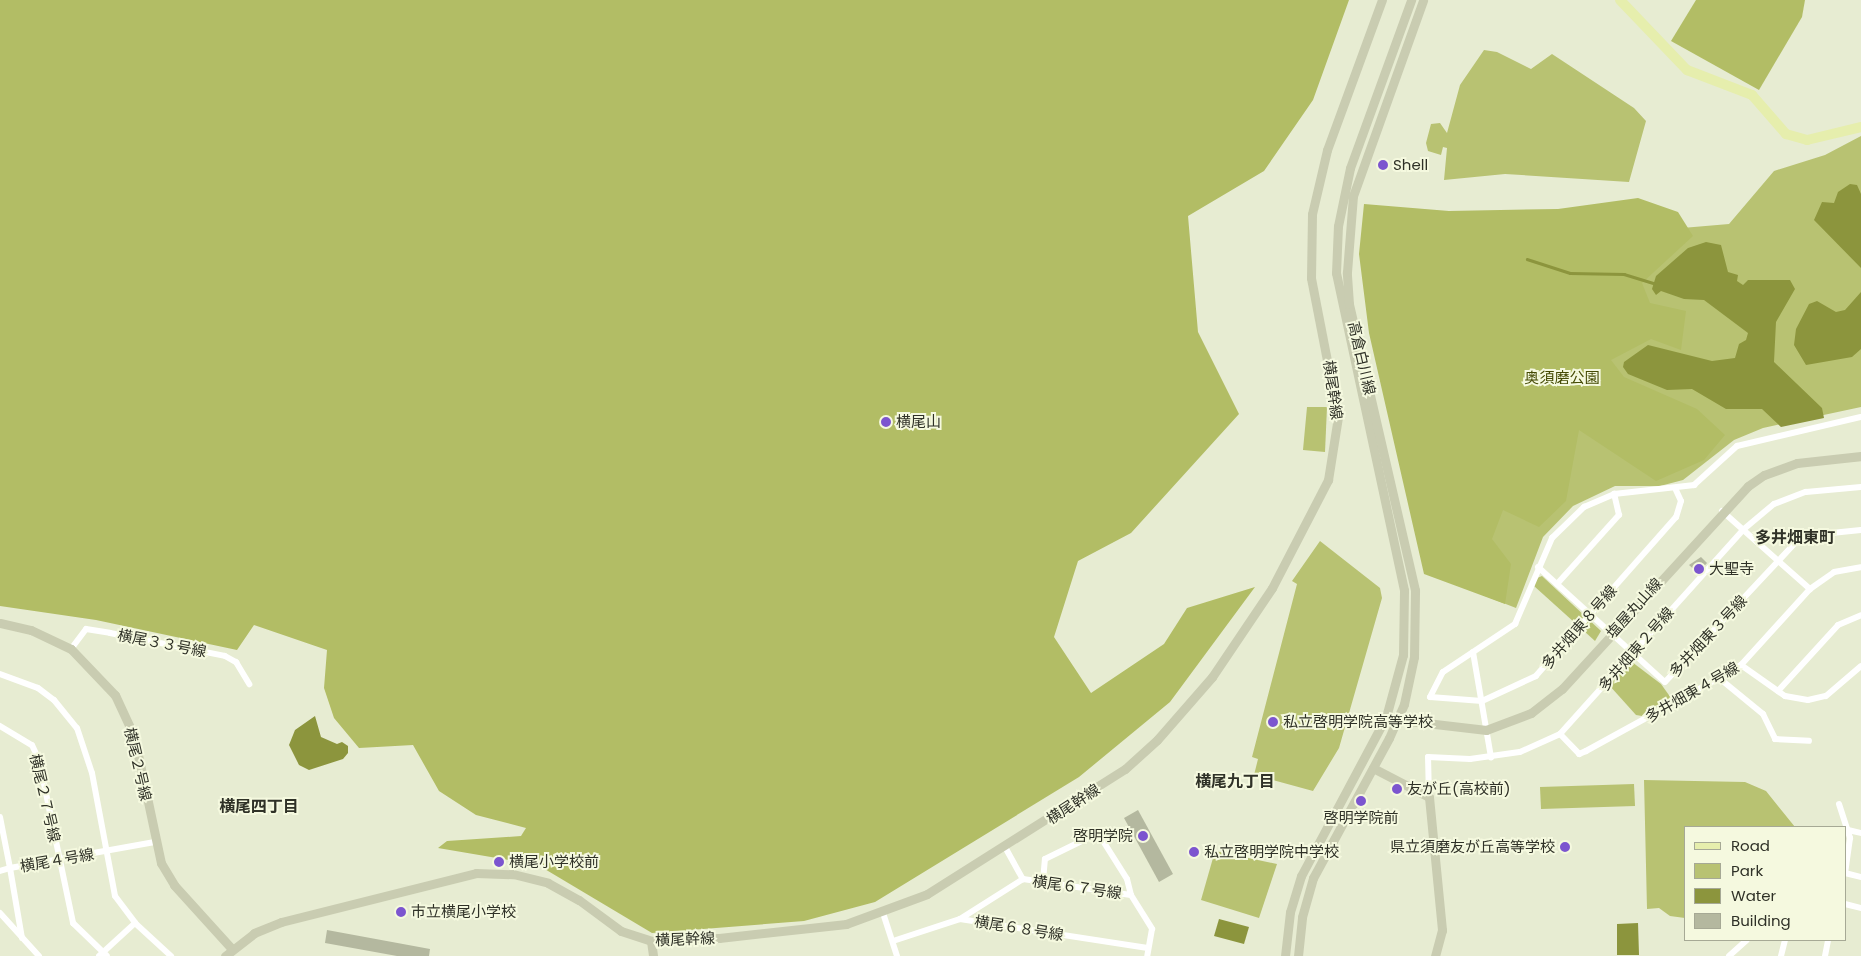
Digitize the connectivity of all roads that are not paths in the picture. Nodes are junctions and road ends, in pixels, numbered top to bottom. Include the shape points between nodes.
1 (1382, 0) edge
2 (1411, 0) edge
3 (1423, 0) edge
4 (1620, 0) edge
5 (1861, 127) edge
6 (1861, 417) edge
7 (1861, 456) edge
8 (1861, 487) edge
9 (1675, 488) junction
10 (1614, 494) junction
11 (1722, 510) junction
12 (1744, 529) junction
13 (1861, 530) edge
14 (1777, 560) junction
15 (1538, 567) junction
16 (1861, 567) edge
17 (1557, 584) junction
18 (1810, 589) junction
19 (1861, 614) edge
20 (1590, 615) junction
21 (0, 623) edge
22 (1611, 634) junction
23 (71, 649) junction
24 (1473, 652) junction
25 (1630, 654) junction
26 (1741, 665) junction
27 (1861, 666) edge
28 (0, 674) edge
29 (1719, 678) junction
30 (249, 684) dead end
31 (1778, 691) junction
32 (1482, 701) junction
33 (1386, 717) junction
34 (1396, 722) junction
35 (0, 726) edge
36 (1486, 730) junction
37 (1560, 734) junction
38 (1809, 741) dead end
39 (1491, 757) junction
40 (1373, 768) junction
41 (1429, 797) junction
42 (1839, 804) dead end
43 (0, 817) edge
44 (1848, 830) junction
45 (1861, 833) edge
46 (155, 842) junction
47 (1005, 847) junction
48 (106, 852) junction
49 (1846, 859) edge
50 (58, 860) junction
51 (10, 868) junction
52 (0, 871) edge
53 (1846, 873) edge
54 (1861, 877) edge
55 (1024, 879) junction
56 (1043, 881) junction
57 (1130, 894) junction
58 (1846, 904) edge
59 (1861, 908) edge
60 (883, 913) junction
61 (0, 914) edge
62 (960, 919) junction
63 (135, 923) junction
64 (22, 938) junction
65 (651, 941) junction
66 (893, 941) junction
67 (1746, 941) edge
68 (1785, 941) edge
69 (1828, 941) edge
70 (1148, 948) junction
71 (229, 952) edge
72 (103, 955) edge
73 (39, 956) edge
74 (171, 956) edge
75 (653, 956) edge
76 (897, 956) edge
77 (1147, 956) edge
78 (1285, 956) edge
79 (1298, 956) edge
80 (1435, 956) edge
81 (1728, 956) edge
82 (1781, 956) edge
83 (1825, 956) edge

1 - 47 street, 横尾幹線 via 1326,150 1312,214 1312,278 1338,417 1333,463 1317,504 1272,588 1212,677 1157,740 1094,791
2 - 33 street, 高倉白川線 via 1350,168 1338,226 1341,305 1404,590 1403,655
3 - 34 street, 高倉白川線 via 1362,165 1348,236 1349,304 1415,590 1414,657
4 - 5 main road via 1687,70 1752,95 1786,134 1807,140
6 - 9 street via 1737,446 1694,485
7 - 11 street, 塩屋丸山線 via 1780,468 1748,486
8 - 12 street, 多井畑東２号線 via 1790,495
9 - 10 street
9 - 20 street, 多井畑東８号線 via 1681,500 1676,517
10 - 15 street via 1584,507 1562,525
10 - 17 street via 1620,515
11 - 12 street
11 - 22 street, 塩屋丸山線
12 - 14 street
12 - 25 street, 多井畑東２号線
13 - 14 street, 多井畑東３号線 via 1812,536 1795,543
14 - 18 street
14 - 25 street, 多井畑東３号線 via 1665,682
15 - 17 street, 多井畑東３号線
15 - 24 street via 1515,624
16 - 18 street, 多井畑東４号線 via 1834,572
17 - 20 street, 多井畑東３号線
18 - 26 street, 多井畑東４号線
19 - 31 street via 1838,625
20 - 22 street, 多井畑東３号線
20 - 32 street, 多井畑東８号線 via 1536,676
21 - 23 street, 横尾２号線 via 31,630
22 - 25 street, 多井畑東３号線
22 - 36 street, 塩屋丸山線 via 1546,703 1515,721
23 - 30 street, 横尾３３号線 via 86,629 138,638 225,656 236,662
23 - 46 street, 横尾２号線 via 102,678 128,719
24 - 32 street
24 - 32 street, 多井畑東８号線 via 1444,672 1430,697
25 - 37 street, 多井畑東２号線
26 - 29 street, 多井畑東４号線
26 - 31 street
27 - 31 street via 1826,696 1794,699
28 - 48 street via 38,688 54,700 77,728 92,773
29 - 37 street, 多井畑東４号線 via 1579,754
29 - 38 street via 1763,714 1776,739
32 - 36 street
33 - 34 street, 塩屋丸山線
33 - 78 street via 1301,876 1288,923
34 - 36 street, 塩屋丸山線
34 - 40 street
35 - 50 street, 横尾２７号線 via 24,737 39,760
36 - 39 street
37 - 39 street, 多井畑東２号線 via 1534,749
39 - 41 street, 多井畑東２号線 via 1428,757
40 - 41 street
40 - 79 street via 1312,878 1303,911
41 - 80 street via 1442,930
42 - 44 street
43 - 51 street, 横尾４号線
44 - 45 street
44 - 49 street
46 - 48 street, 横尾４号線
46 - 71 street, 横尾２号線 via 167,876
47 - 55 street, 横尾６７号線
47 - 60 street, 横尾幹線 via 927,894
48 - 50 street, 横尾４号線
48 - 63 street via 114,896
50 - 51 street, 横尾４号線
50 - 72 street, 横尾２７号線 via 72,923
51 - 52 street
51 - 64 street
53 - 54 street
55 - 56 street, 横尾６７号線
55 - 62 street
56 - 57 street, 横尾６７号線
56 - 57 street via 1045,859 1098,833 1128,879
57 - 70 street, 横尾６７号線 via 1152,929
58 - 59 street
60 - 65 street, 横尾幹線 via 823,928
60 - 66 street
61 - 64 street
62 - 66 street, 横尾６８号線
62 - 70 street, 横尾６８号線
63 - 72 street
63 - 74 street
64 - 73 street
65 - 71 street, 横尾幹線 via 621,931 579,900 548,883 513,874 485,872 281,922 260,929
65 - 75 street
66 - 76 street
67 - 81 street
68 - 82 street
69 - 83 street
70 - 77 street, 横尾６７号線

